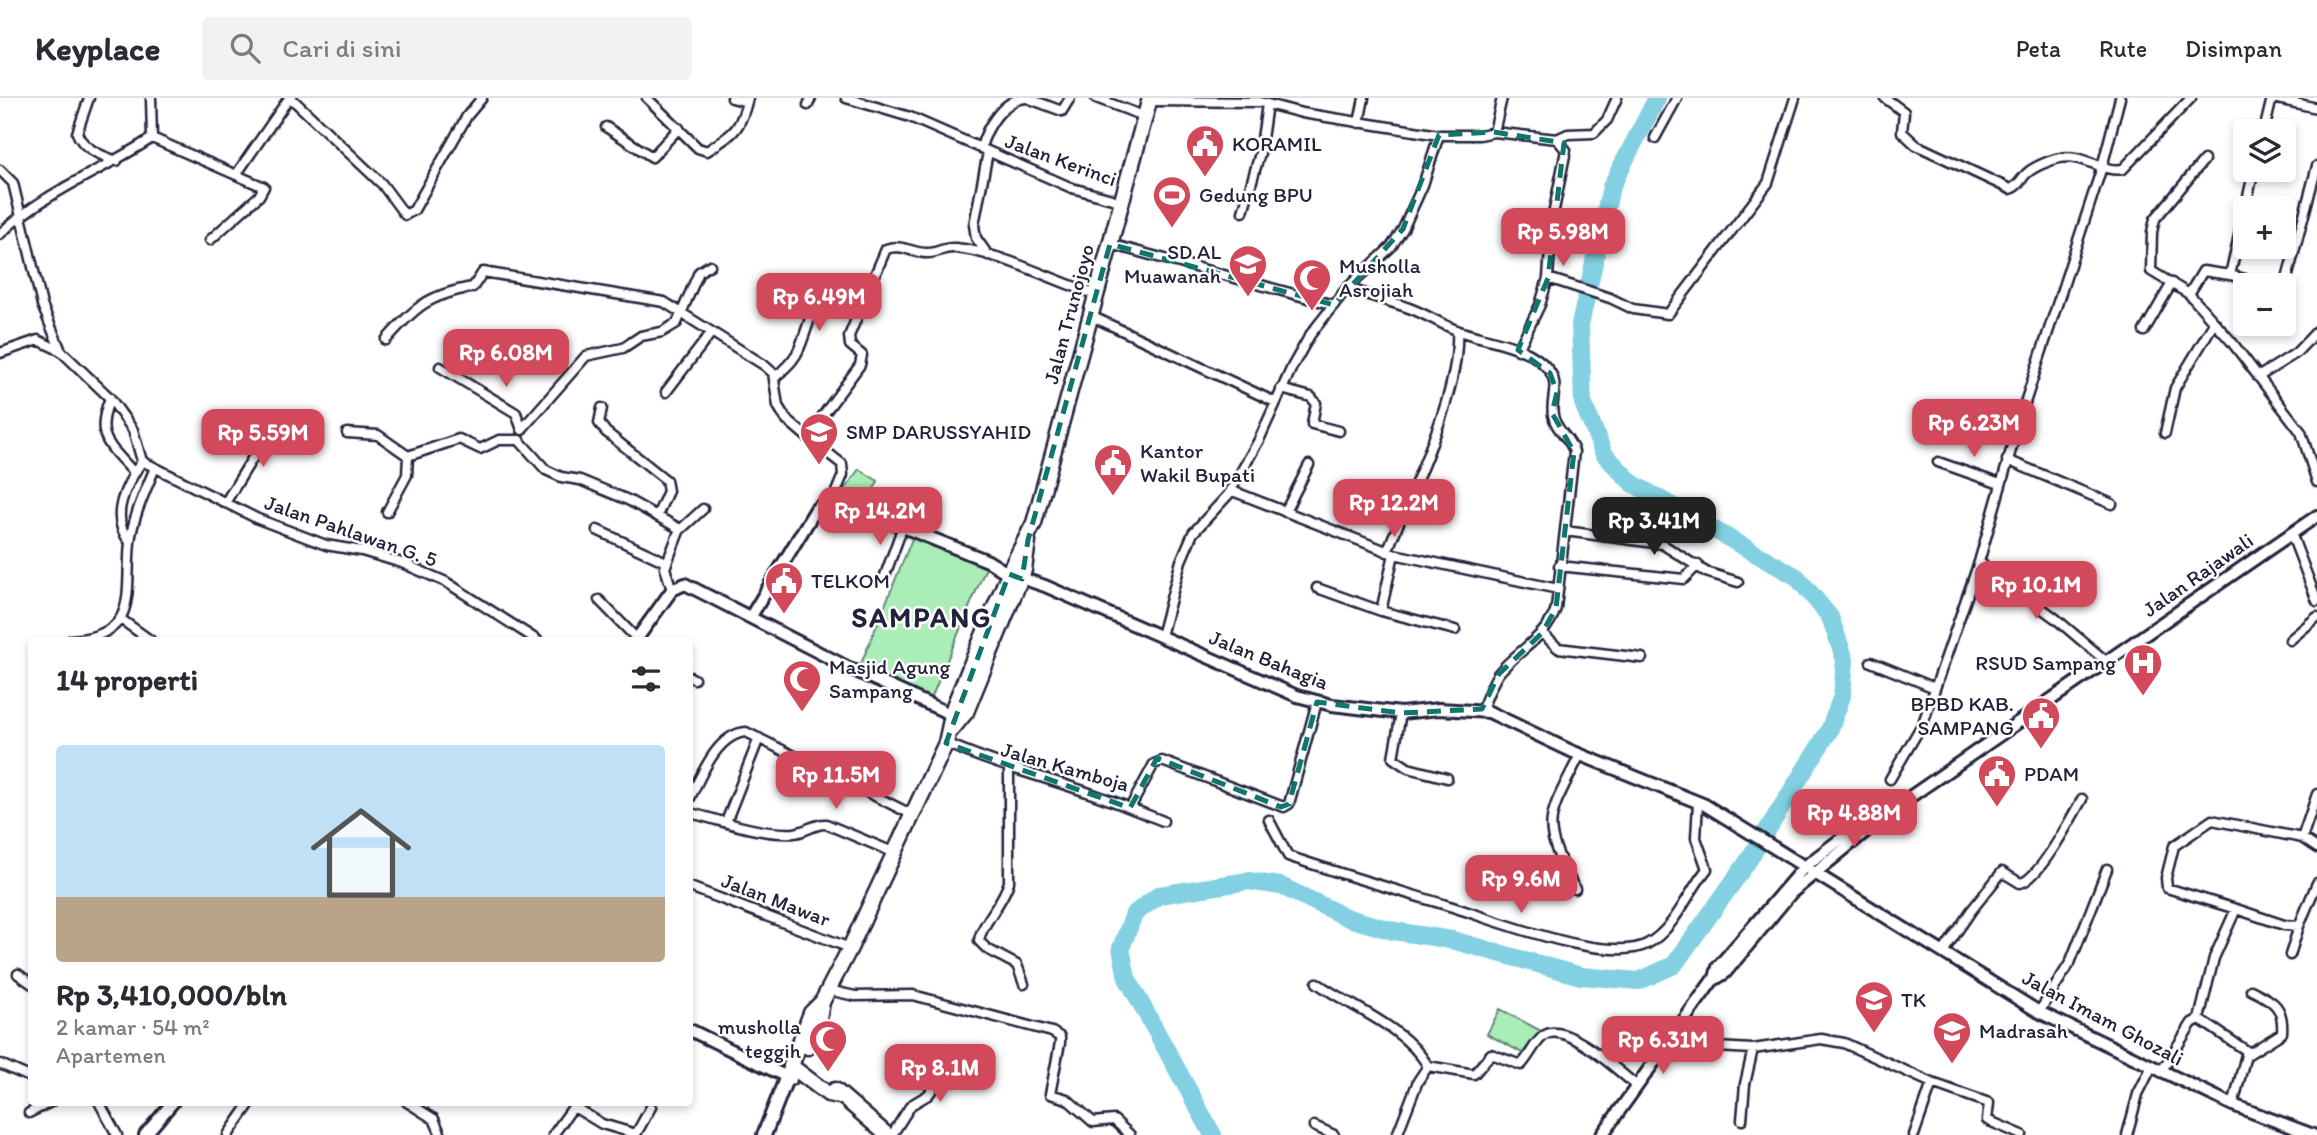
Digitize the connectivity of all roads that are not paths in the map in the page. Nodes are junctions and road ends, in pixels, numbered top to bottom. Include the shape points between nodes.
1 (89, 98) edge
2 (151, 98) edge
3 (290, 98) edge
4 (482, 98) edge
5 (647, 98) edge
6 (732, 98) edge
7 (846, 98) edge
8 (1026, 98) edge
9 (1070, 98) edge
10 (1096, 98) edge
11 (1364, 98) edge
12 (1502, 98) edge
13 (1617, 98) edge
14 (1677, 98) edge
15 (1795, 98) edge
16 (1885, 98) edge
17 (2120, 98) edge
18 (2191, 98) edge
19 (2273, 98) edge
20 (1150, 99) edge
21 (747, 100) edge
22 (1219, 101) edge
23 (1267, 104) junction
24 (2317, 107) edge
25 (1146, 117) junction
26 (2267, 119) edge
27 (1359, 123) junction
28 (606, 127) dead end
29 (679, 128) junction
30 (1494, 132) junction
31 (1439, 135) junction
32 (152, 138) junction
33 (1655, 138) dead end
34 (1557, 139) junction
35 (984, 150) junction
36 (2204, 160) dead end
37 (117, 161) junction
38 (2317, 166) edge
39 (2102, 167) junction
40 (0, 170) edge
41 (237, 173) junction
42 (2251, 182) edge
43 (1123, 202) junction
44 (1243, 212) dead end
45 (22, 213) junction
46 (0, 234) edge
47 (210, 240) dead end
48 (1110, 244) junction
49 (988, 255) junction
50 (710, 265) dead end
51 (2289, 273) edge
52 (2230, 275) junction
53 (2233, 276) edge
54 (1548, 278) junction
55 (2172, 283) junction
56 (1348, 288) junction
57 (869, 289) junction
58 (1095, 294) junction
59 (2189, 294) junction
60 (1334, 305) junction
61 (683, 315) junction
62 (1089, 315) junction
63 (2214, 323) junction
64 (1457, 330) junction
65 (2144, 331) dead end
66 (2317, 331) edge
67 (711, 333) junction
68 (386, 340) dead end
69 (1518, 350) junction
70 (61, 351) junction
71 (0, 353) edge
72 (440, 367) dead end
73 (2258, 377) junction
74 (774, 379) junction
75 (1281, 389) junction
76 (666, 392) dead end
77 (110, 398) junction
78 (1275, 402) junction
79 (602, 408) dead end
80 (276, 421) dead end
81 (522, 429) junction
82 (1339, 431) dead end
83 (347, 433) dead end
84 (2165, 433) dead end
85 (807, 437) junction
86 (519, 440) junction
87 (408, 456) junction
88 (2007, 460) junction
89 (1938, 461) dead end
90 (148, 465) junction
91 (1309, 465) dead end
92 (134, 473) junction
93 (2317, 482) edge
94 (2000, 484) junction
95 (1229, 492) junction
96 (833, 499) junction
97 (225, 503) junction
98 (2112, 504) dead end
99 (704, 509) dead end
100 (387, 512) dead end
101 (1285, 512) junction
102 (657, 516) junction
103 (2317, 516) edge
104 (903, 526) junction
105 (597, 530) dead end
106 (680, 530) junction
107 (1565, 531) junction
108 (2291, 533) junction
109 (130, 542) junction
110 (1390, 553) junction
111 (666, 562) junction
112 (1979, 562) junction
113 (1698, 565) junction
114 (1559, 566) junction
115 (1017, 572) junction
116 (884, 578) dead end
117 (1738, 582) dead end
118 (1317, 588) dead end
119 (1558, 589) junction
120 (672, 590) junction
121 (598, 600) dead end
122 (2317, 601) edge
123 (1381, 611) junction
124 (751, 616) junction
125 (2317, 617) edge
126 (122, 620) junction
127 (1455, 630) dead end
128 (1542, 632) junction
129 (1161, 636) junction
130 (93, 637) edge
131 (145, 637) edge
132 (532, 637) edge
133 (634, 637) edge
134 (639, 637) edge
135 (2290, 640) dead end
136 (1642, 659) dead end
137 (1871, 662) dead end
138 (2107, 662) junction
139 (1936, 688) junction
140 (1317, 702) junction
141 (1482, 709) junction
142 (1401, 713) junction
143 (955, 721) junction
144 (760, 738) junction
145 (946, 743) junction
146 (1580, 755) junction
147 (1009, 768) junction
148 (1447, 778) dead end
149 (1890, 779) dead end
150 (693, 792) edge
151 (2317, 794) edge
152 (2082, 799) dead end
153 (1698, 803) junction
154 (1130, 808) junction
155 (693, 814) edge
156 (913, 815) junction
157 (1269, 820) dead end
158 (1163, 821) dead end
159 (726, 822) junction
160 (2302, 838) junction
161 (2317, 848) edge
162 (895, 853) junction
163 (1786, 857) joint
164 (2107, 869) dead end
165 (1808, 870) junction
166 (2317, 883) edge
167 (693, 888) edge
168 (1575, 889) dead end
169 (2236, 909) junction
170 (2299, 926) junction
171 (850, 948) junction
172 (1943, 952) junction
173 (2290, 955) dead end
174 (18, 974) dead end
175 (28, 982) edge
176 (1317, 983) dead end
177 (1024, 984) dead end
178 (2251, 990) dead end
179 (825, 996) junction
180 (2039, 1012) junction
181 (2199, 1019) junction
182 (693, 1031) edge
183 (1673, 1035) junction
184 (1753, 1049) junction
185 (951, 1050) dead end
186 (2247, 1055) junction
187 (0, 1064) edge
188 (1428, 1066) junction
189 (2156, 1070) junction
190 (794, 1073) junction
191 (28, 1076) edge
192 (1933, 1083) junction
193 (1637, 1086) junction
194 (2233, 1105) junction
195 (43, 1106) edge
196 (101, 1106) edge
197 (170, 1106) edge
198 (248, 1106) edge
199 (413, 1106) edge
200 (574, 1106) edge
201 (576, 1106) edge
202 (651, 1107) dead end
203 (29, 1113) dead end
204 (1742, 1120) dead end
205 (1314, 1126) dead end
206 (117, 1135) edge
207 (145, 1135) edge
208 (228, 1135) edge
209 (441, 1135) edge
210 (553, 1135) edge
211 (764, 1135) edge
212 (889, 1135) edge
213 (1130, 1135) edge
214 (1334, 1135) edge
215 (1398, 1135) edge
216 (1602, 1135) edge
217 (1914, 1135) edge
218 (2022, 1135) edge
219 (2127, 1135) edge
220 (2312, 1135) edge

1 - 37 street via 77,133 80,140
2 - 32 street
3 - 4 street via 382,184 405,215 414,210
3 - 41 street
5 - 29 street
6 - 21 street
7 - 35 street, Jalan Kerinci via 911,117
8 - 9 street via 1062,111
8 - 35 street via 1017,98 1000,112
10 - 25 street
11 - 27 street
12 - 30 street
13 - 34 street via 1607,120 1594,133
14 - 33 street
15 - 54 street via 1768,183 1668,314 1633,309
16 - 39 street via 1904,112 1902,132 1916,145 2010,189 2027,173 2060,158 2078,156
17 - 39 street
18 - 39 street via 2123,169
19 - 24 street
19 - 26 street
20 - 22 street
20 - 25 highway, Jalan Trunojoyo
21 - 29 street via 734,134 707,151
22 - 23 street
23 - 27 street
23 - 44 street via 1260,153
25 - 43 highway, Jalan Trunojoyo
27 - 31 street
28 - 29 street via 652,157
30 - 31 street
30 - 34 street
31 - 56 street via 1403,229
32 - 37 street
32 - 41 street
34 - 54 street via 1566,150 1552,220
35 - 43 street, Jalan Kerinci via 1073,188
35 - 49 street via 974,225 976,238
36 - 55 street via 2164,206 2153,227 2151,271
37 - 45 street
38 - 51 street
39 - 88 street
40 - 45 street via 13,183
41 - 47 street via 262,183 263,191
42 - 52 street
43 - 48 highway, Jalan Trunojoyo
45 - 46 street
45 - 70 street via 42,305
48 - 58 highway, Jalan Trunojoyo
48 - 60 street
49 - 57 street via 956,248 929,253 892,247 881,255
49 - 58 street
50 - 61 street via 699,272
52 - 53 street
52 - 59 street via 2203,271
54 - 69 street
55 - 59 street
55 - 65 street
56 - 60 street
56 - 64 street
57 - 74 street via 845,282 833,285 806,323 792,361
57 - 85 street via 848,340 862,355 860,365
58 - 62 highway, Jalan Trunojoyo
59 - 63 street
60 - 75 street via 1310,335
61 - 67 street
61 - 68 street via 664,302 488,271 479,275 473,287 414,307
61 - 81 street via 662,332 586,356
62 - 78 street
62 - 115 highway, Jalan Trunojoyo via 1040,505
63 - 73 street
63 - 84 street via 2175,388
64 - 69 street
64 - 110 street via 1458,357
66 - 73 street via 2296,353
67 - 74 street via 764,365
67 - 76 street
69 - 107 street via 1550,373 1557,392 1552,413 1574,452
70 - 71 street via 38,340
70 - 77 street
72 - 81 street via 516,413
73 - 93 street via 2301,432
74 - 85 street via 778,406
75 - 78 street
75 - 82 street via 1313,398 1312,424
77 - 90 street via 133,430
77 - 92 street via 102,431
78 - 95 street
79 - 102 street via 599,423 606,432 666,480 668,491
80 - 97 street
81 - 86 street
83 - 87 street via 378,435
85 - 96 street via 842,464 843,475
86 - 87 street via 499,440 480,449 459,439
86 - 102 street via 546,470 580,480
87 - 100 street via 407,475
88 - 94 street
88 - 98 street
89 - 94 street
90 - 92 street
90 - 97 street, Jalan Pahlawan G. 5
90 - 109 street
91 - 101 street
92 - 109 street via 118,518
94 - 112 street
95 - 101 street
95 - 129 street via 1194,533 1181,561
96 - 104 street, Jalan Bahagia
96 - 124 street via 825,499 816,509
97 - 132 street, Jalan Pahlawan G. 5 via 326,545 362,551 446,582
99 - 106 street
101 - 110 street
102 - 106 street
103 - 108 street, Jalan Rajawali
104 - 115 street, Jalan Bahagia
104 - 116 street
105 - 111 street
106 - 111 street
107 - 113 street via 1662,544
107 - 114 street
108 - 122 street
108 - 138 street, Jalan Rajawali
109 - 126 street
110 - 119 street
110 - 123 street
111 - 120 street
112 - 138 street
112 - 139 street
113 - 114 street via 1684,579
113 - 117 street
114 - 119 street
115 - 129 street, Jalan Bahagia
115 - 143 highway, Jalan Trunojoyo via 966,712
118 - 123 street
119 - 128 street via 1553,619
120 - 124 street via 685,584
120 - 134 street
121 - 133 street
123 - 127 street
124 - 143 street
125 - 135 street
126 - 130 street via 114,629
126 - 131 street
128 - 136 street via 1558,648
128 - 141 street via 1499,674
129 - 140 street, Jalan Bahagia via 1256,680
137 - 139 street
138 - 165 street, Jalan Rajawali via 1894,807 1879,810
139 - 149 street via 1923,723
140 - 142 street, Jalan Bahagia
140 - 154 street, Jalan Kamboja via 1287,806 1162,761 1154,764
141 - 142 street, Jalan Bahagia
141 - 146 street, Jalan Bahagia
142 - 148 street via 1393,758 1408,768
143 - 145 highway, Jalan Trunojoyo
144 - 150 street via 746,732 731,735
144 - 156 street
144 - 159 street
145 - 147 street, Jalan Kamboja
145 - 156 highway, Jalan Trunojoyo
146 - 153 street, Jalan Bahagia
146 - 168 street via 1550,818 1554,846
147 - 154 street, Jalan Kamboja
147 - 177 street via 1009,882 978,937 981,945 1017,965
151 - 160 street
152 - 172 street via 2059,840 2028,880 2020,883 2002,872
153 - 157 street via 1696,838 1707,869 1671,921 1647,943 1620,950 1502,925 1288,856
153 - 163 street, Jalan Bahagia
154 - 158 street
155 - 159 street
156 - 162 highway, Jalan Trunojoyo
159 - 162 street via 783,833 826,824
160 - 161 street
160 - 169 street via 2212,820 2177,842 2168,864 2167,888
162 - 171 highway, Jalan Trunojoyo
163 - 165 street, Jalan Imam Ghozali
164 - 180 street via 2070,963
165 - 172 street, Jalan Imam Ghozali
165 - 183 street, Jalan Rajawali via 1718,967 1715,978
166 - 170 street
167 - 171 street, Jalan Mawar
169 - 170 street
169 - 181 street via 2214,958
170 - 173 street
171 - 179 highway, Jalan Trunojoyo
172 - 180 street, Jalan Imam Ghozali
174 - 175 street
176 - 188 street via 1409,1042
178 - 186 street via 2277,1002 2284,1017 2282,1033
179 - 190 highway, Jalan Trunojoyo via 811,1013
179 - 213 street via 913,995 1052,1032 1060,1037 1060,1043 1050,1094 1067,1099 1093,1122 1114,1120
180 - 189 street, Jalan Imam Ghozali
181 - 186 street via 2237,1042
181 - 189 street
182 - 190 street
183 - 184 street via 1716,1047
183 - 193 street, Jalan Rajawali
184 - 192 street via 1821,1039 1844,1043
184 - 204 street
185 - 212 street via 937,1083 911,1105
186 - 194 street
187 - 191 street
188 - 193 street via 1474,1074 1491,1054 1521,1065 1543,1035 1561,1032
188 - 215 street
189 - 194 street, Jalan Imam Ghozali
189 - 219 street via 2134,1104
190 - 211 main road
190 - 212 highway via 834,1088
192 - 217 street
192 - 218 street via 1989,1103 1987,1120
193 - 216 street, Jalan Rajawali
194 - 220 street, Jalan Imam Ghozali
195 - 203 street
196 - 206 street
197 - 207 street
198 - 208 street
199 - 209 street via 434,1119
200 - 210 street
201 - 202 street via 602,1124 636,1134
205 - 214 street

